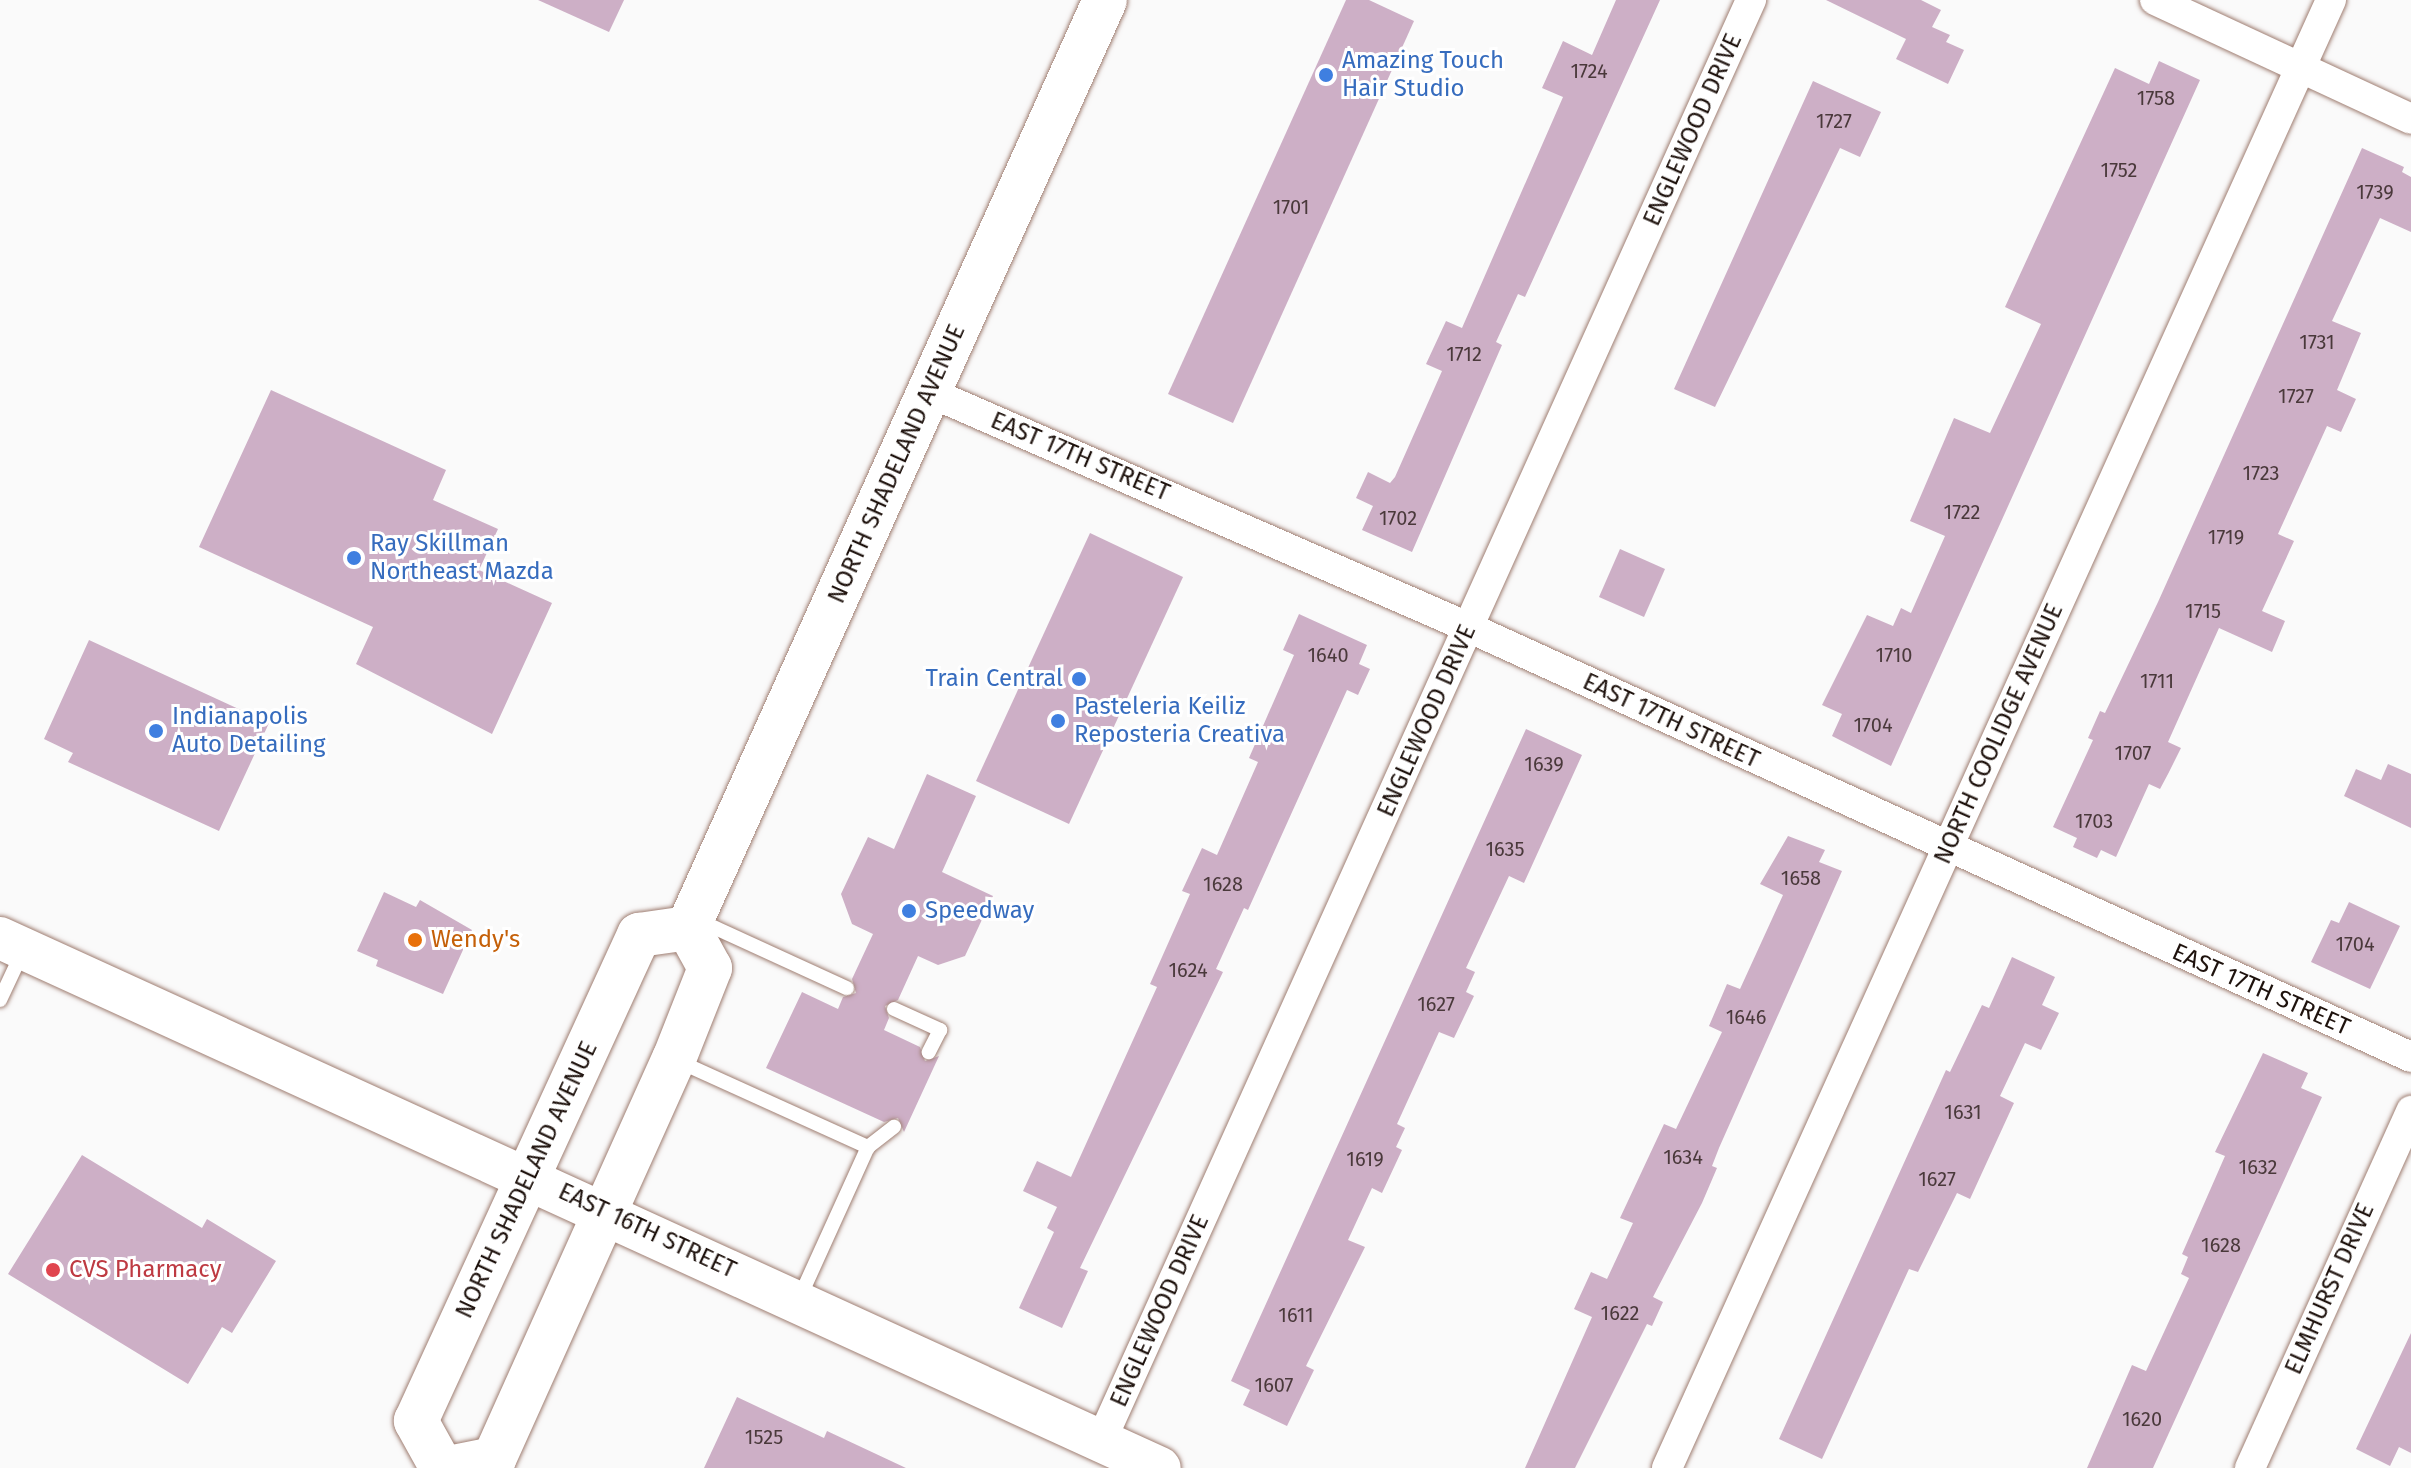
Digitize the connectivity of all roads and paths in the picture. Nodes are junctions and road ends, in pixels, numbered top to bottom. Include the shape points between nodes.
1 (1105, 0) edge
2 (1751, 0) edge
3 (2155, 0) edge
4 (2331, 0) edge
5 (2300, 68) junction
6 (2411, 119) edge
7 (929, 392) junction
8 (1470, 628) junction
9 (1948, 848) junction
10 (690, 922) junction
11 (12, 943) edge
12 (847, 988) dead end
13 (0, 1000) edge
14 (894, 1009) dead end
15 (929, 1052) dead end
16 (2411, 1057) edge
17 (674, 1059) junction
18 (2411, 1111) edge
19 (894, 1127) dead end
20 (868, 1147) junction
21 (529, 1176) junction
22 (605, 1212) junction
23 (798, 1300) junction
24 (1101, 1441) junction
25 (442, 1468) edge
26 (448, 1468) edge
27 (1160, 1468) edge
28 (1667, 1468) edge
29 (2250, 1468) edge

1 - 7 main road, NORTH SHADELAND AVENUE
2 - 8 street, ENGLEWOOD DRIVE
3 - 5 street
4 - 5 street, NORTH COOLIDGE AVENUE
5 - 6 street
5 - 9 street, NORTH COOLIDGE AVENUE
7 - 8 street, EAST 17TH STREET
7 - 10 main road, NORTH SHADELAND AVENUE
8 - 9 street, EAST 17TH STREET
8 - 24 street, ENGLEWOOD DRIVE
9 - 16 street, EAST 17TH STREET
9 - 28 street, NORTH COOLIDGE AVENUE
10 - 12 lane
10 - 17 main road via 710,968
10 - 21 main road, NORTH SHADELAND AVENUE via 639,935
11 - 13 lane
11 - 21 street, EAST 16TH STREET
14 - 15 lane via 940,1030
17 - 20 lane
17 - 22 main road
18 - 29 street, ELMHURST DRIVE
19 - 20 lane
20 - 23 lane
21 - 22 street, EAST 16TH STREET
21 - 25 main road, NORTH SHADELAND AVENUE via 416,1421
22 - 23 street, EAST 16TH STREET
22 - 26 main road via 494,1459
23 - 24 street, EAST 16TH STREET
24 - 27 street, EAST 16TH STREET

